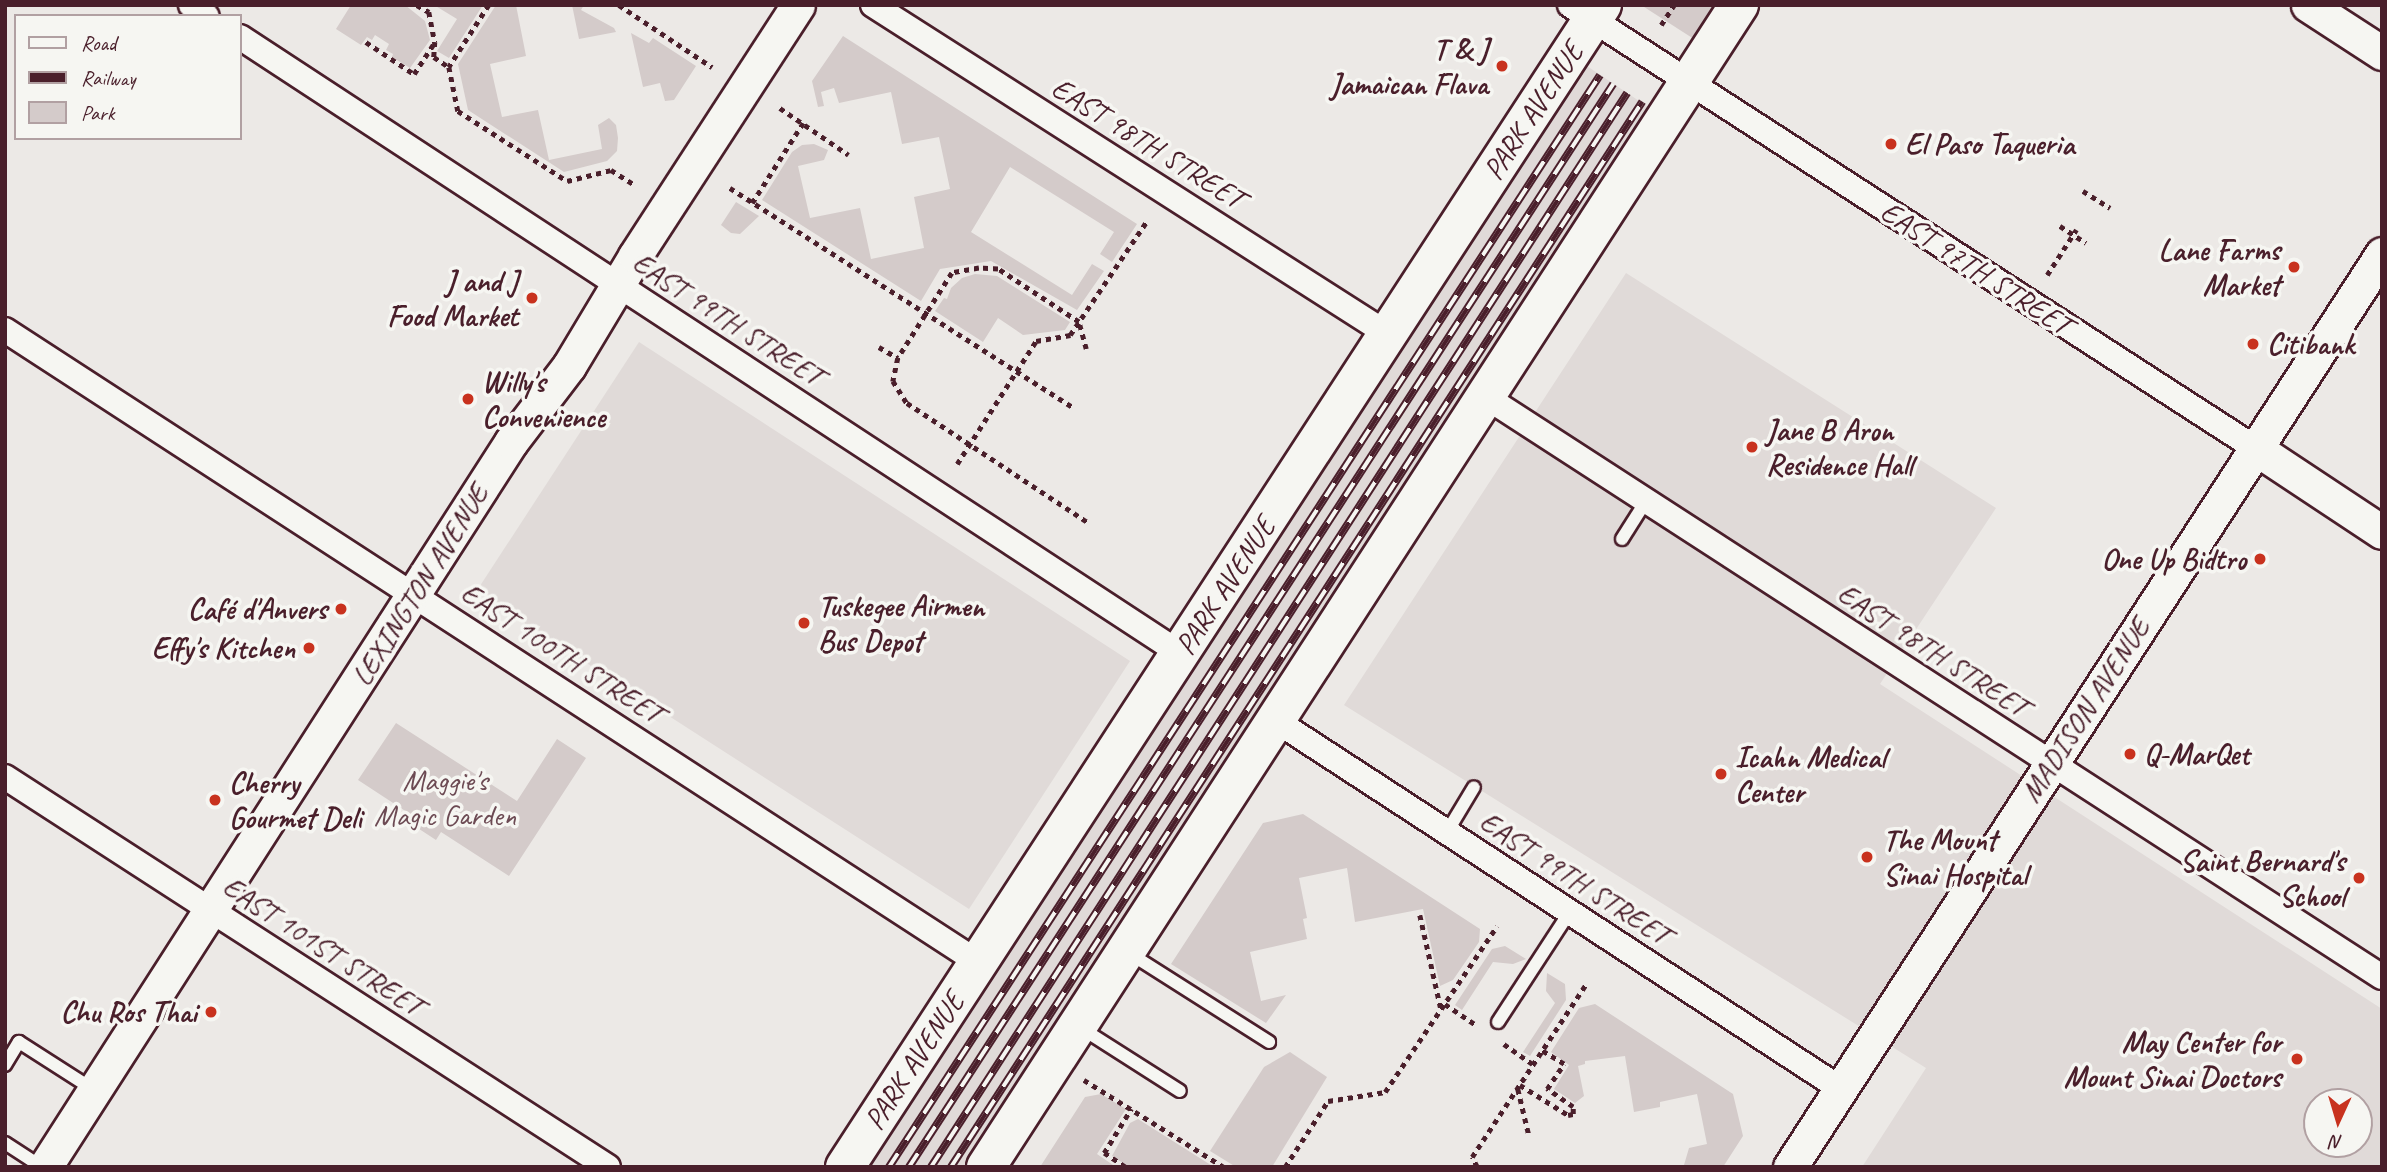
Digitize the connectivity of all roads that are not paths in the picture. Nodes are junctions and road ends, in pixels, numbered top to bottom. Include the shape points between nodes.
1 (798, 5) edge
2 (873, 5) edge
3 (1739, 5) edge
4 (2308, 5) edge
5 (1588, 10) edge
6 (242, 38) edge
7 (2382, 53) edge
8 (1689, 83) junction
9 (2382, 254) edge
10 (619, 285) junction
11 (5, 330) edge
12 (1389, 335) junction
13 (1486, 397) junction
14 (2255, 448) junction
15 (1646, 501) junction
16 (2382, 532) edge
17 (1622, 539) dead end
18 (413, 595) junction
19 (1181, 654) junction
20 (1275, 720) junction
21 (2050, 762) junction
22 (5, 777) edge
23 (1474, 787) dead end
24 (1447, 832) junction
25 (210, 911) junction
26 (1569, 913) junction
27 (1126, 951) junction
28 (978, 962) junction
29 (2382, 977) edge
30 (1498, 1022) dead end
31 (1078, 1026) junction
32 (1269, 1042) dead end
33 (5, 1065) edge
34 (1840, 1088) junction
35 (94, 1090) junction
36 (1180, 1091) dead end
37 (5, 1143) edge
38 (44, 1167) edge
39 (608, 1167) edge
40 (845, 1167) edge
41 (986, 1167) edge
42 (1790, 1167) edge

1 - 10 main road, LEXINGTON AVENUE
2 - 12 street, EAST 98TH STREET
3 - 8 main road
4 - 7 main road
5 - 8 street, EAST 97TH STREET
5 - 12 main road, PARK AVENUE
6 - 10 street, EAST 99TH STREET
8 - 13 main road
8 - 14 street, EAST 97TH STREET
9 - 14 main road, MADISON AVENUE
10 - 18 main road, LEXINGTON AVENUE
10 - 19 street, EAST 99TH STREET
11 - 18 street, EAST 100TH STREET
12 - 19 main road, PARK AVENUE
13 - 15 street, EAST 98TH STREET
13 - 20 main road
14 - 16 main road, EAST 97TH STREET
14 - 21 main road, MADISON AVENUE
15 - 17 lane
15 - 21 street, EAST 98TH STREET
18 - 25 main road, LEXINGTON AVENUE
18 - 28 street, EAST 100TH STREET
19 - 28 main road, PARK AVENUE
20 - 24 street, EAST 99TH STREET
20 - 27 main road
21 - 29 street, EAST 98TH STREET
21 - 34 main road, MADISON AVENUE
22 - 25 street, EAST 101ST STREET
23 - 24 lane
24 - 26 street, EAST 99TH STREET
25 - 35 main road, LEXINGTON AVENUE
25 - 39 street, EAST 101ST STREET
26 - 30 lane
26 - 34 street, EAST 99TH STREET
27 - 31 main road
27 - 32 lane
28 - 40 main road, PARK AVENUE
31 - 36 lane
31 - 41 main road
33 - 35 lane via 19,1042
34 - 42 main road, MADISON AVENUE
35 - 38 main road, LEXINGTON AVENUE
37 - 38 lane

